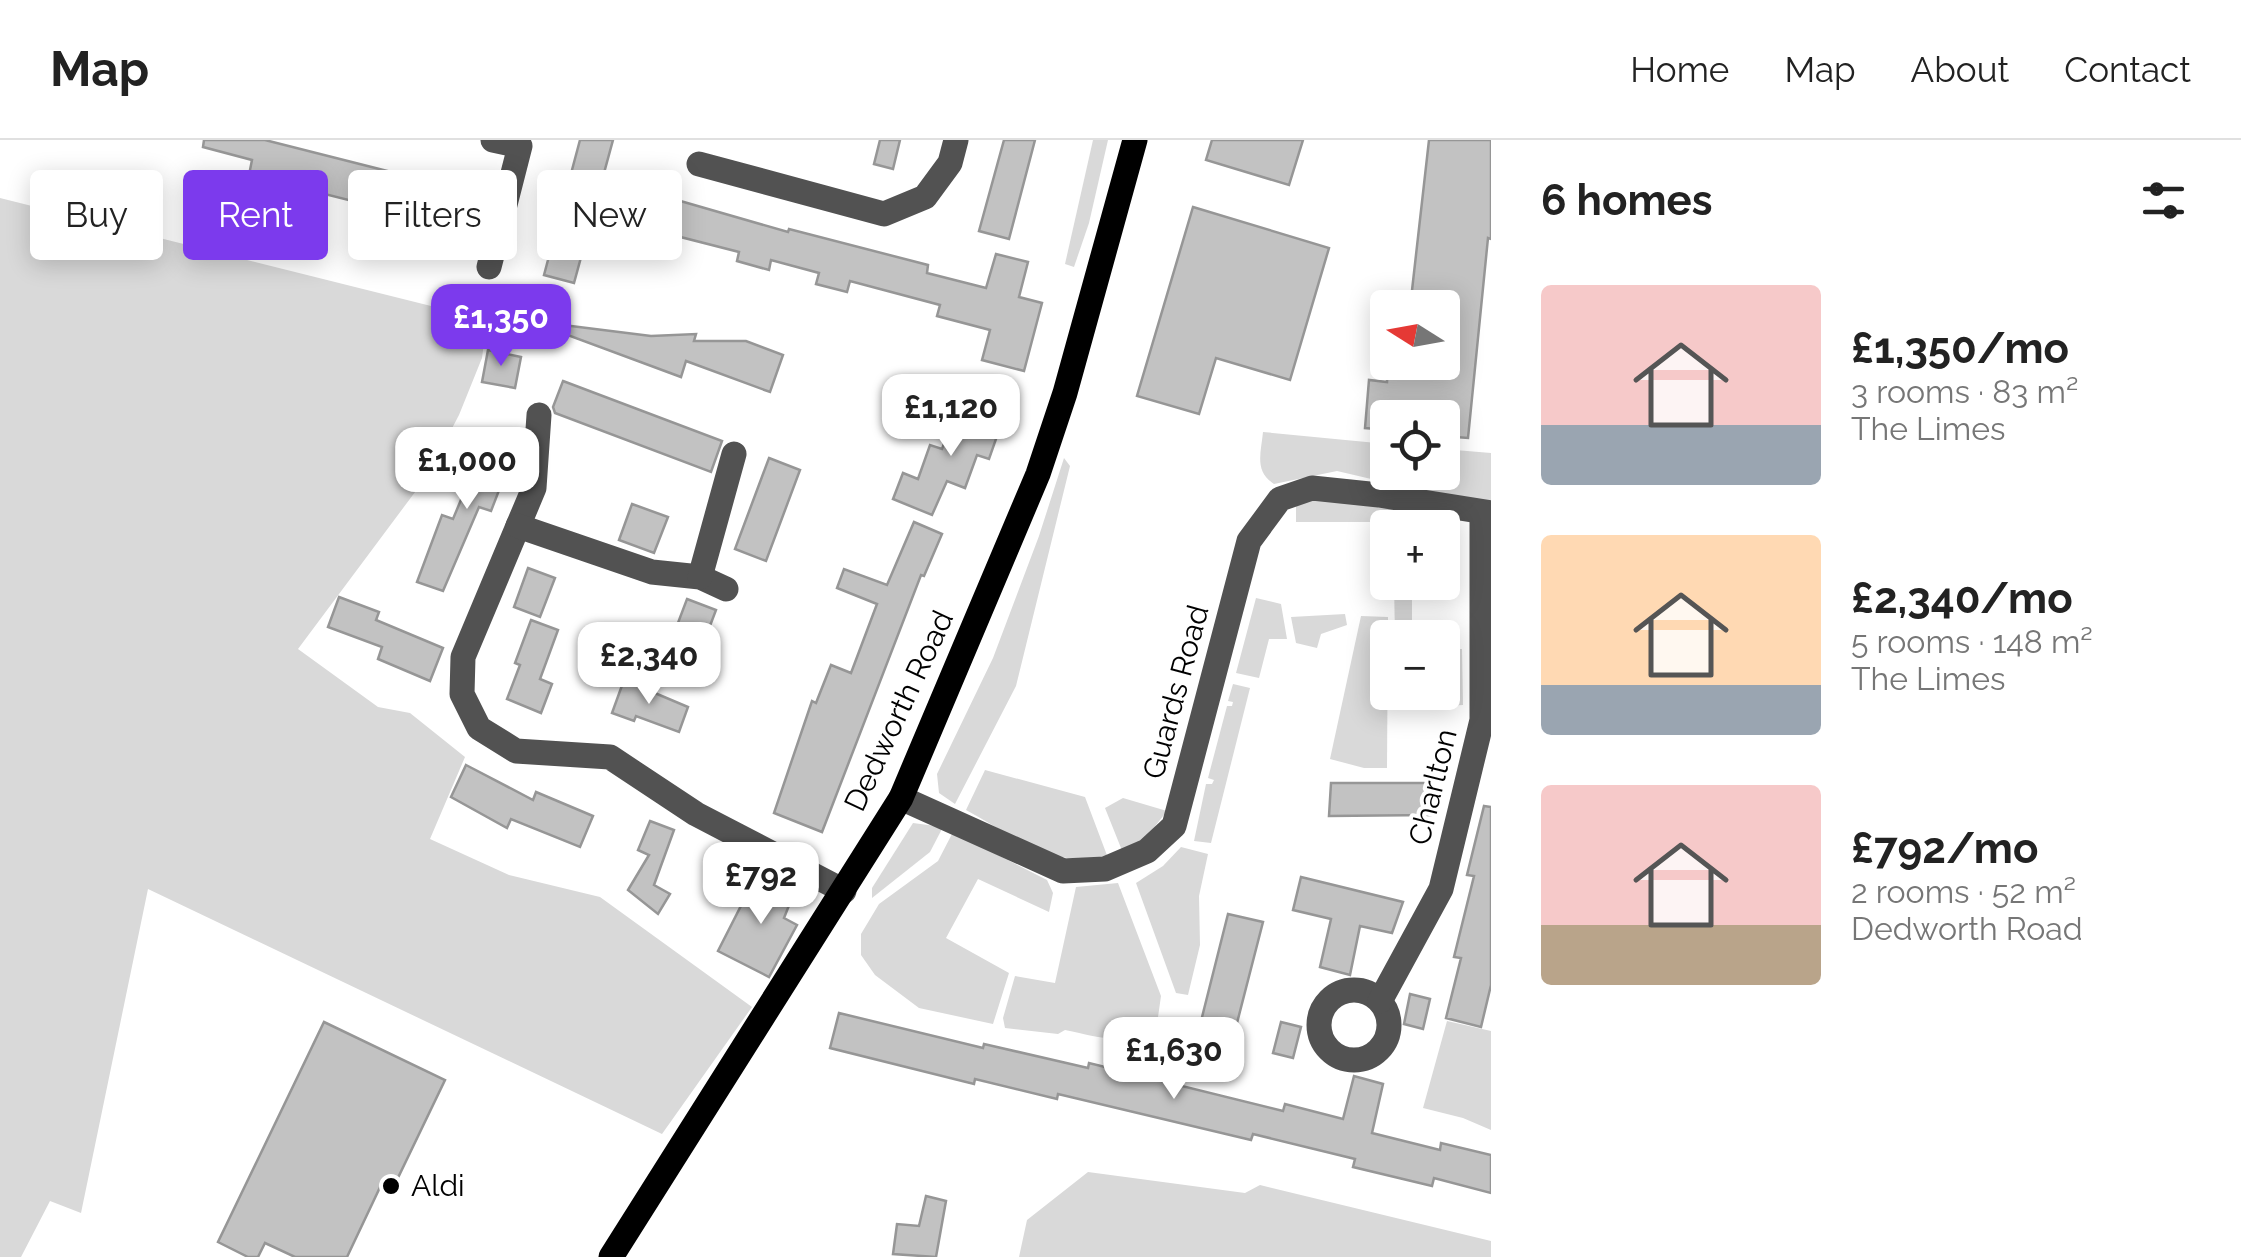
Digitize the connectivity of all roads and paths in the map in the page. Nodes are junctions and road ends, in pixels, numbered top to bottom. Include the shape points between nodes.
1 (494, 140) edge
2 (956, 140) edge
3 (1135, 140) edge
4 (520, 143) edge
5 (715, 160) dead end
6 (489, 267) dead end
7 (540, 416) dead end
8 (734, 454) dead end
9 (1486, 513) edge
10 (518, 526) junction
11 (700, 577) junction
12 (726, 589) dead end
13 (900, 798) junction
14 (844, 891) junction
15 (1380, 1001) dead end
16 (611, 1257) edge

1 - 4 street
2 - 5 street via 950,162 925,198 884,214
3 - 13 main road, Dedworth Road via 1038,474
4 - 6 street
7 - 10 street via 534,488
8 - 11 street
9 - 13 street, Guards Road via 1312,488 1280,498 1248,540 1174,826 1147,851 1105,869 1063,871
9 - 15 street, Charlton via 1476,754 1441,889
10 - 11 street via 652,572
10 - 14 street via 464,657 462,694 479,728 516,752 610,757 696,814
11 - 12 street
13 - 14 main road, Dedworth Road
14 - 16 main road, Dedworth Road

